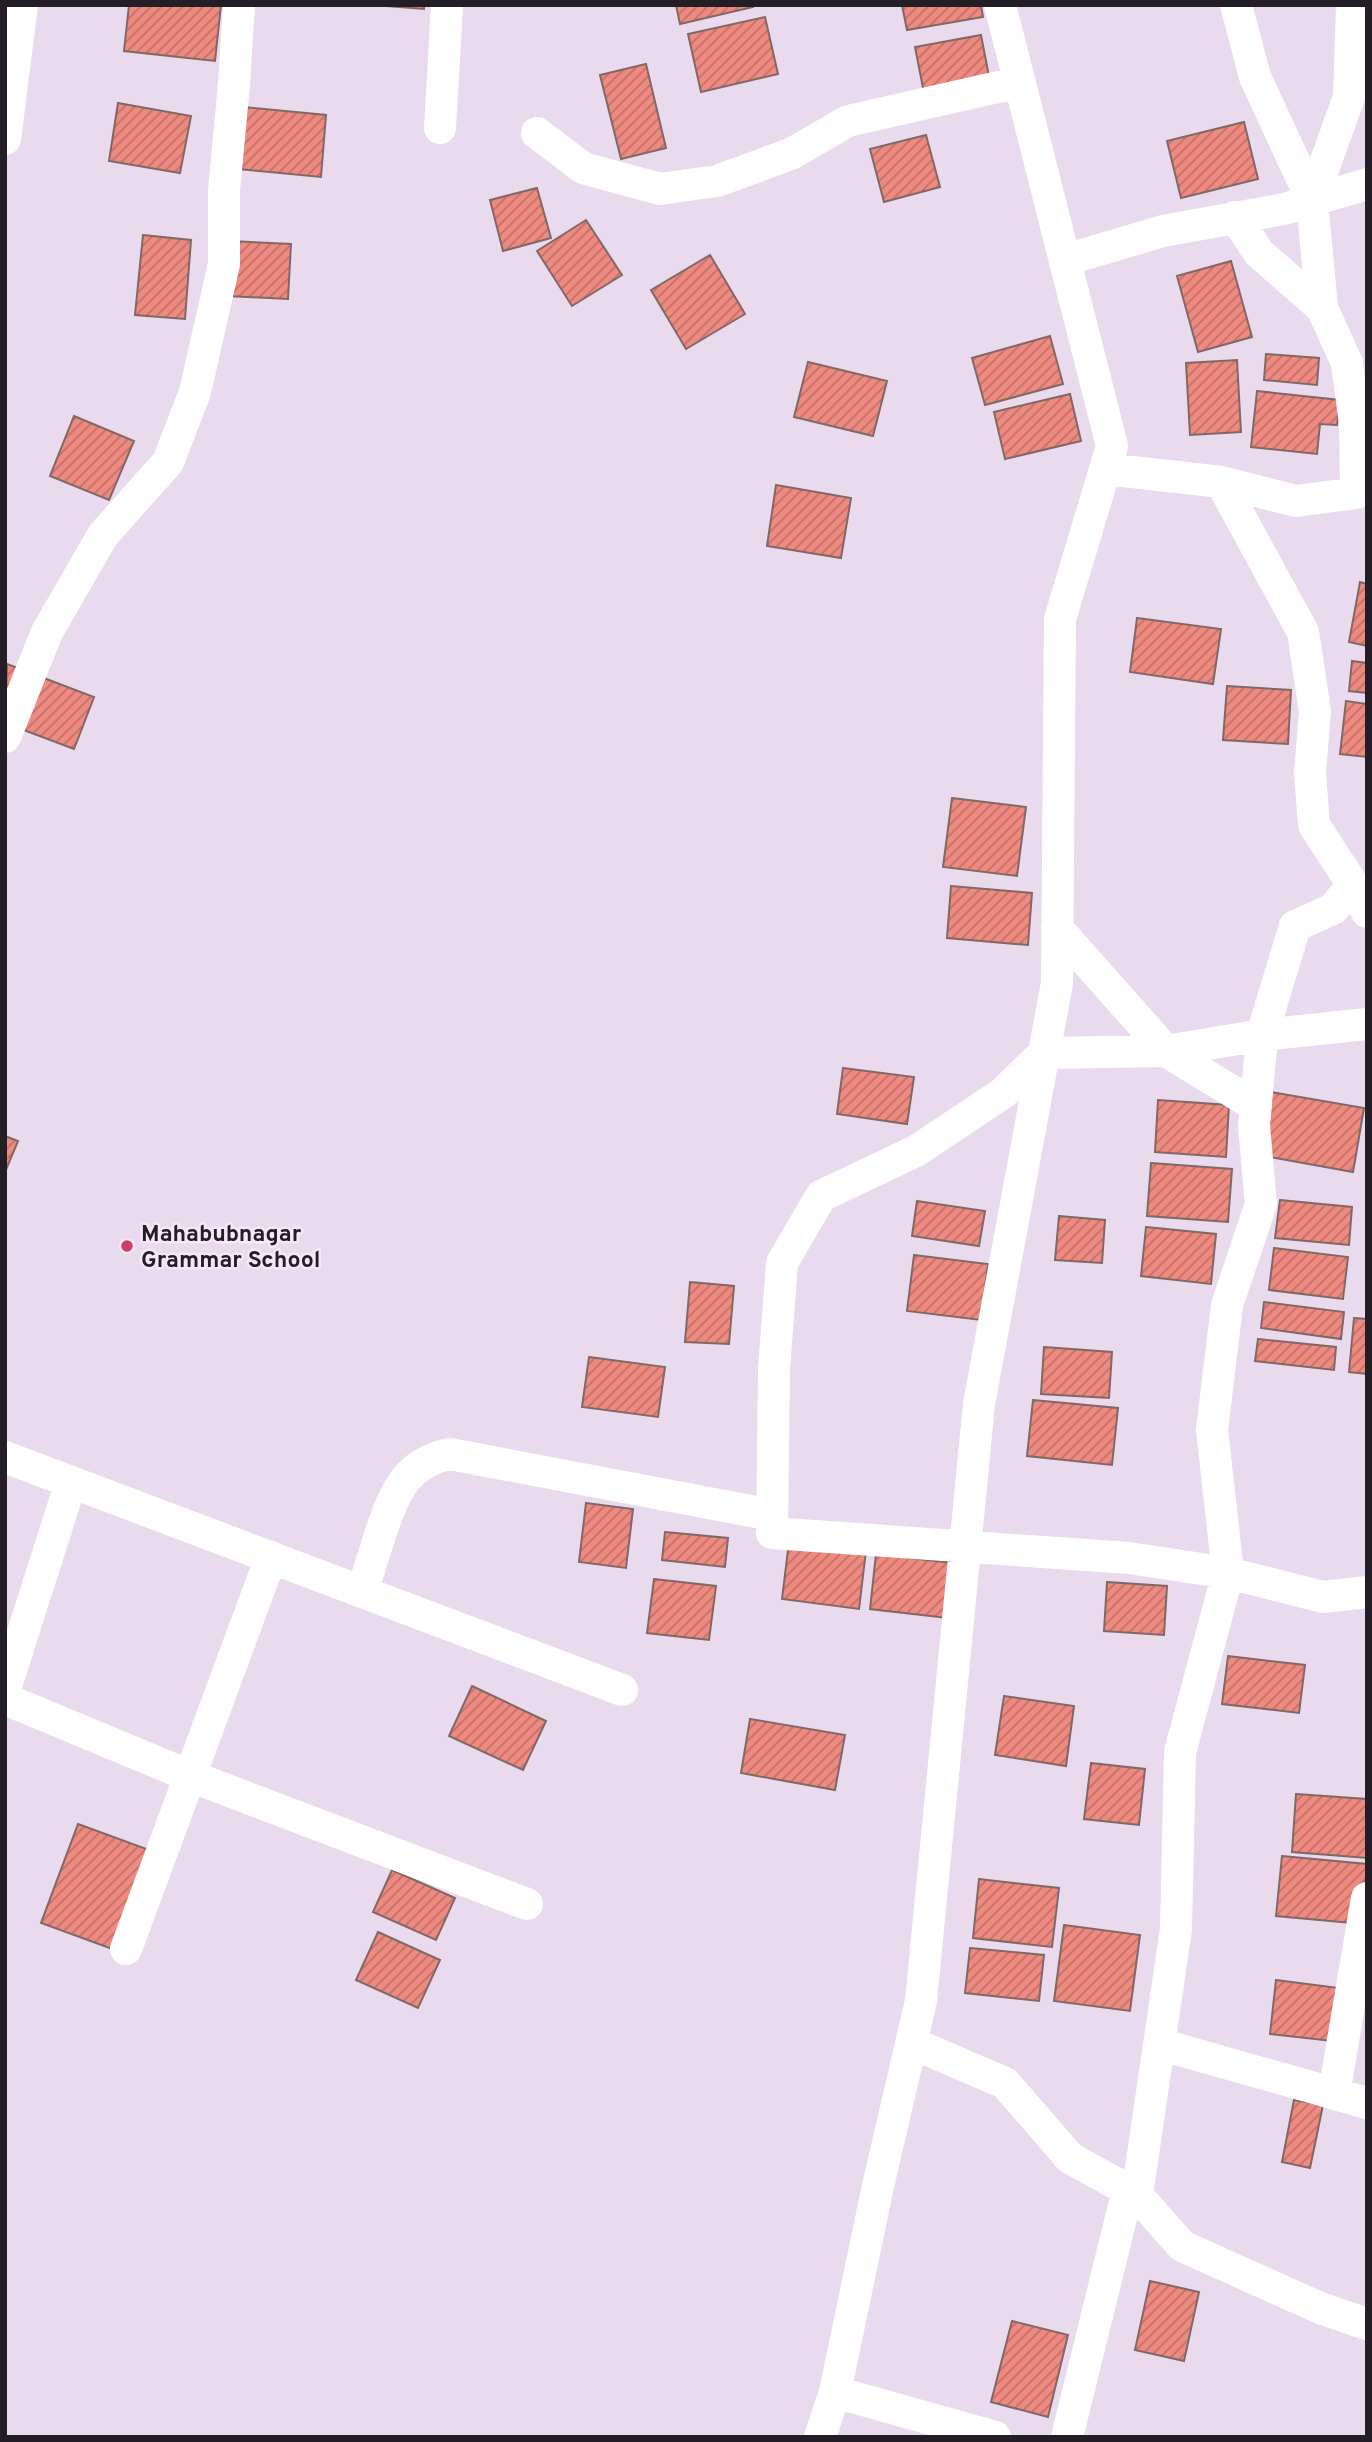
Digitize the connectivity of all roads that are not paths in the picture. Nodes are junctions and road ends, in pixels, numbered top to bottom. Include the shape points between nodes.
1 (22, 5) edge
2 (239, 5) edge
3 (447, 5) edge
4 (1000, 5) edge
5 (1236, 5) edge
6 (1352, 5) edge
7 (1020, 82) junction
8 (440, 128) dead end
9 (537, 133) dead end
10 (5, 139) edge
11 (1367, 184) edge
12 (1312, 200) junction
13 (1235, 217) junction
14 (1065, 260) junction
15 (1322, 308) junction
16 (1106, 469) junction
17 (1221, 482) junction
18 (1361, 494) edge
19 (5, 737) edge
20 (1360, 899) edge
21 (1057, 928) junction
22 (1367, 1024) edge
23 (1262, 1035) junction
24 (1166, 1051) junction
25 (1044, 1053) junction
26 (1256, 1106) junction
27 (5, 1457) edge
28 (71, 1482) junction
29 (772, 1516) junction
30 (966, 1546) junction
31 (271, 1557) junction
32 (1228, 1573) junction
33 (362, 1592) junction
34 (1367, 1592) edge
35 (5, 1689) edge
36 (622, 1690) dead end
37 (5, 1699) edge
38 (190, 1776) junction
39 (1367, 1898) edge
40 (527, 1903) dead end
41 (126, 1949) dead end
42 (912, 2043) junction
43 (1159, 2044) junction
44 (1334, 2094) junction
45 (1367, 2103) edge
46 (1133, 2193) junction
47 (1367, 2324) edge
48 (835, 2392) junction
49 (820, 2437) edge
50 (995, 2437) edge
51 (1067, 2437) edge

1 - 10 street
2 - 19 street via 224,191 224,264 195,392 168,462 103,535 47,632
3 - 8 street
4 - 7 street
5 - 12 street via 1255,77
6 - 12 street via 1349,97
7 - 9 street via 848,121 791,154 717,181 660,189 583,168
7 - 14 street
11 - 12 street
12 - 13 street
12 - 15 street
13 - 14 street via 1163,231
13 - 15 street via 1259,253
14 - 16 street via 1112,446
15 - 18 street via 1347,363
16 - 17 street
16 - 21 street via 1060,619
17 - 18 street via 1296,501
17 - 20 street via 1303,632 1315,712 1310,773 1314,825
20 - 23 street via 1295,926
21 - 24 street
21 - 25 street via 1057,983
22 - 23 street
23 - 24 street
23 - 26 street
24 - 25 street
24 - 26 street
25 - 29 street via 1003,1093 916,1151 821,1196 814,1207 782,1263 774,1369
25 - 30 street via 979,1404
26 - 32 street via 1261,1204 1227,1305 1212,1430
27 - 28 street
28 - 31 street
28 - 35 street
29 - 30 street via 772,1533
29 - 33 street via 450,1454 413,1469 393,1496
30 - 32 street via 1129,1558
30 - 42 street via 921,2001
31 - 33 street
31 - 38 street
32 - 34 street via 1324,1597
32 - 43 street via 1180,1752 1176,1929
33 - 36 street
37 - 38 street
38 - 40 street
38 - 41 street
39 - 44 street
42 - 46 street via 1005,2083 1070,2158
42 - 48 street
43 - 44 street
43 - 46 street
44 - 45 street
46 - 47 street via 1182,2246 1320,2308
46 - 51 street
48 - 49 street
48 - 50 street

